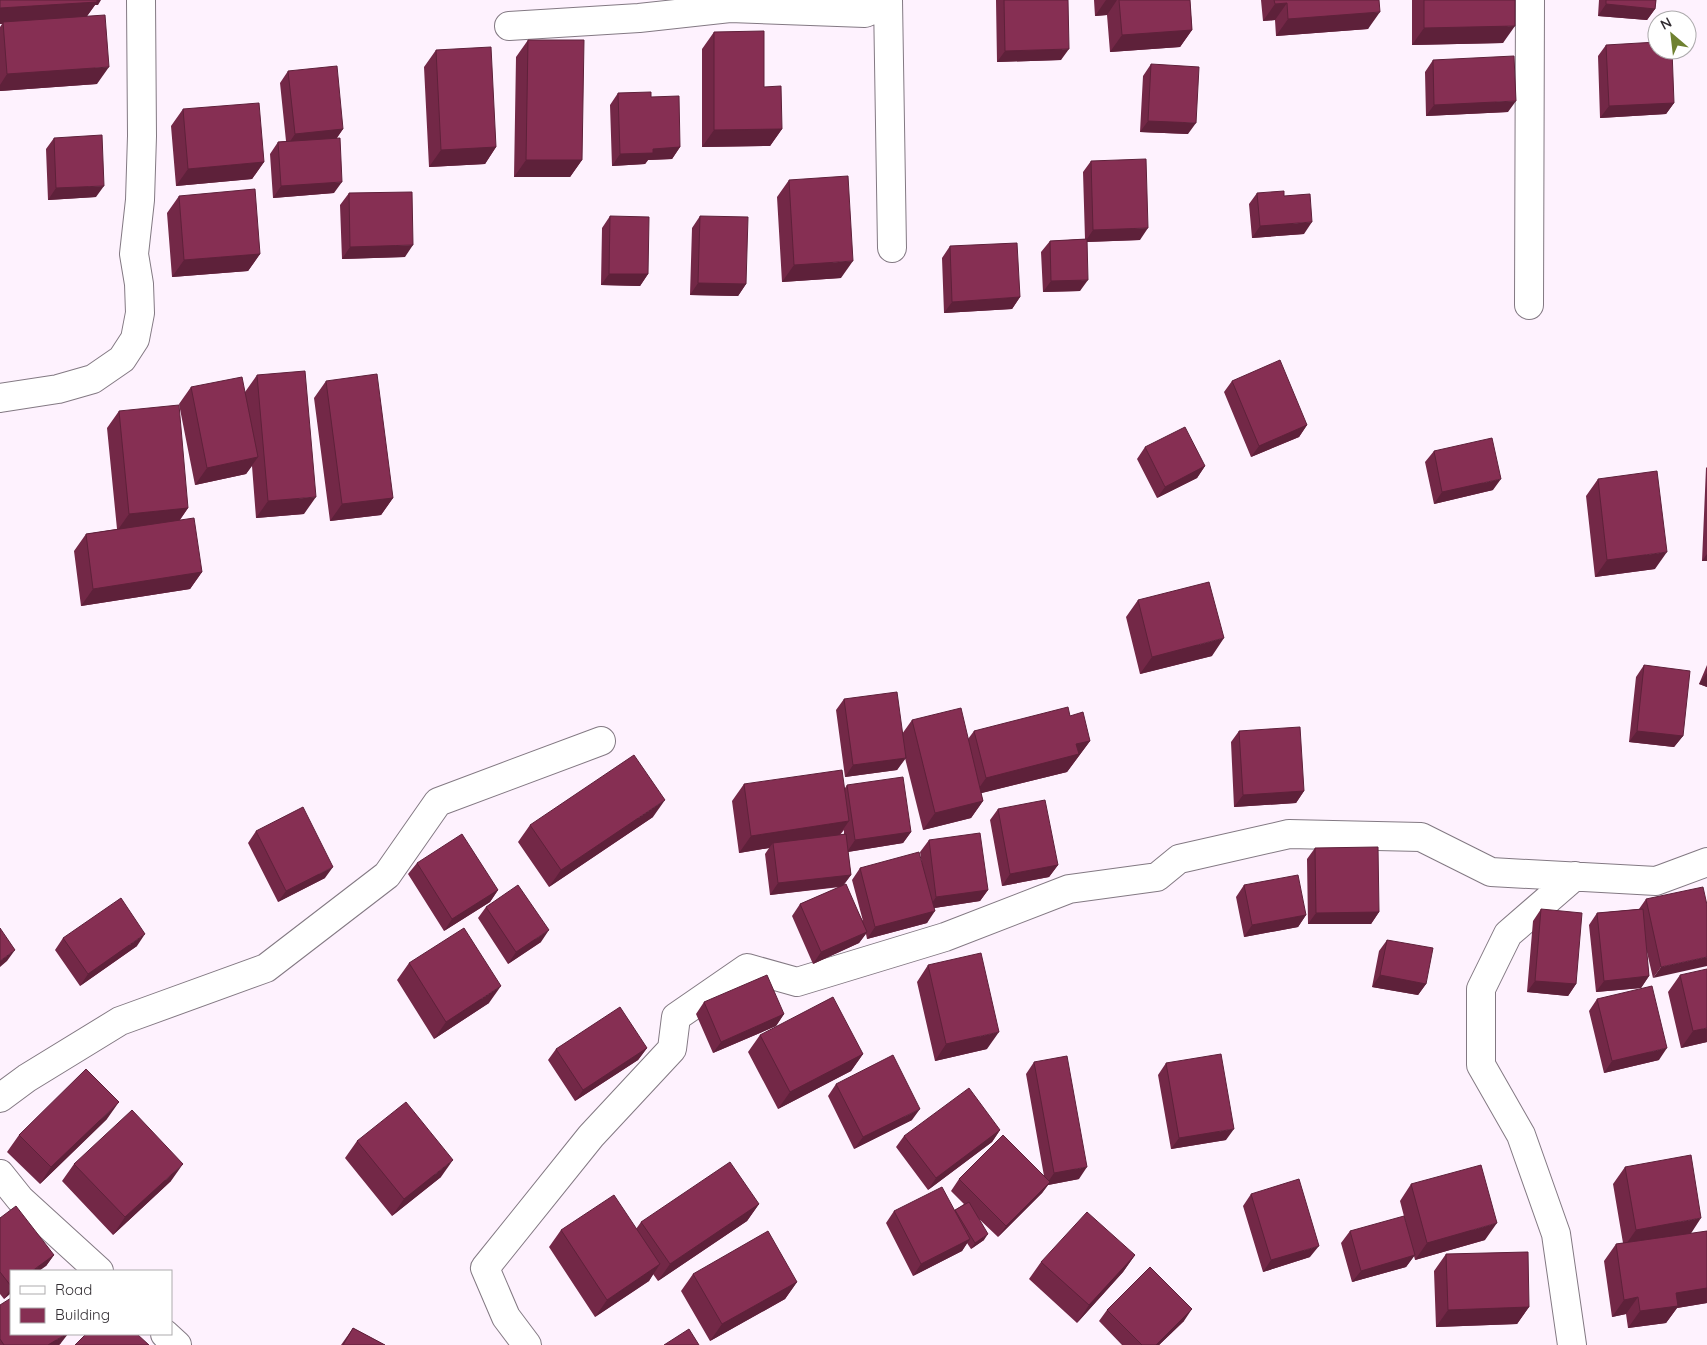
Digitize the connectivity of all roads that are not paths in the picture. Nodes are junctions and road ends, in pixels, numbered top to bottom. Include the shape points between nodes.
1 (141, 0) edge
2 (887, 0) edge
3 (1530, 0) edge
4 (509, 26) dead end
5 (892, 248) dead end
6 (1530, 305) dead end
7 (0, 398) edge
8 (601, 741) dead end
9 (1707, 862) edge
10 (1575, 876) junction
11 (0, 1098) edge
12 (0, 1174) edge
13 (98, 1270) edge
14 (166, 1335) edge
15 (177, 1345) edge
16 (527, 1345) edge
17 (1572, 1345) edge

1 - 7 street via 142,136 134,254 140,312 135,339 122,359 93,379 58,389
2 - 4 street via 865,13 730,8 639,18
2 - 5 street
3 - 6 street
8 - 11 street via 438,802 387,875 266,968 120,1021
9 - 10 street via 1656,881
10 - 16 street via 1491,872 1421,836 1289,834 1179,859 1157,877 1069,889 945,937 797,982 747,968 676,1017 672,1048 591,1136 485,1268 506,1317
10 - 17 street via 1508,934 1481,989 1481,1065 1521,1135 1556,1234
12 - 13 street via 20,1198
14 - 15 street

